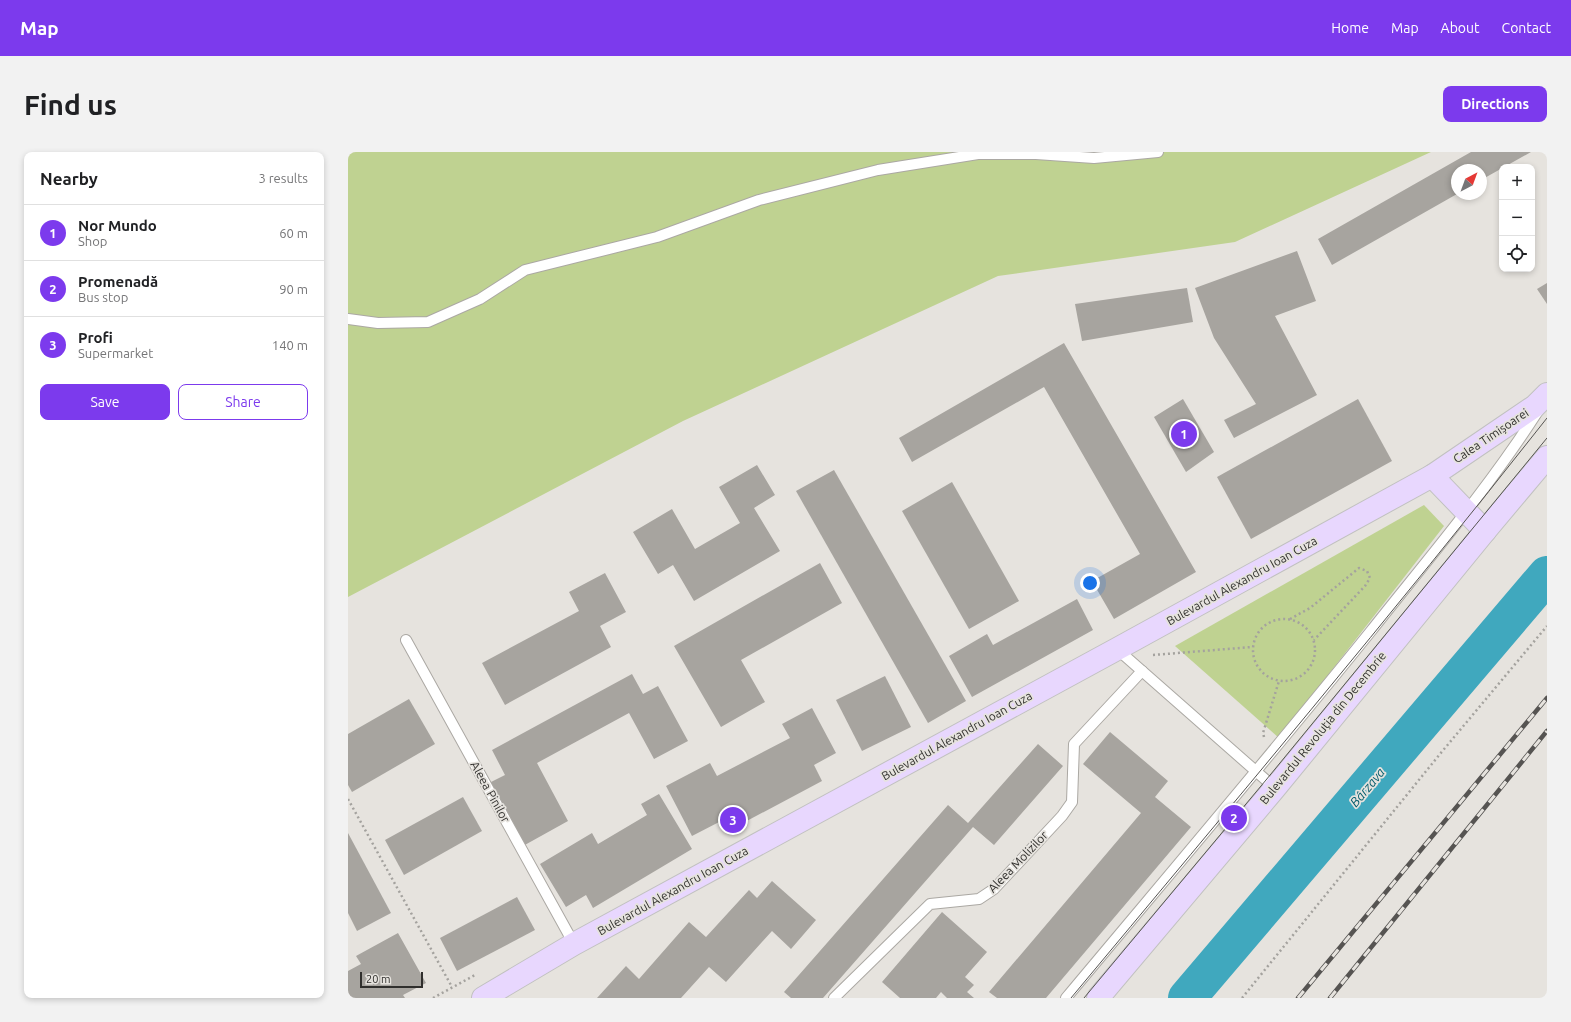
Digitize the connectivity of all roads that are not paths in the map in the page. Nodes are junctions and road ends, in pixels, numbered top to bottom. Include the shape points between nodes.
1 (1158, 152) edge
2 (348, 319) edge
3 (1547, 394) edge
4 (1547, 398) edge
5 (1547, 457) edge
6 (1432, 476) junction
7 (1466, 511) junction
8 (1485, 530) junction
9 (406, 640) dead end
10 (1121, 653) junction
11 (1142, 671) junction
12 (1256, 772) junction
13 (1275, 788) junction
14 (574, 944) junction
15 (483, 998) edge
16 (834, 998) edge
17 (1066, 998) edge
18 (1098, 998) edge

1 - 2 lane via 1094,158 978,154 878,170 759,200 657,237 525,270 480,299 428,322 378,323
3 - 6 main road, Calea Timișoarei via 1536,406
4 - 7 lane via 1512,452
5 - 8 main road
6 - 7 main road
6 - 10 main road, Bulevardul Alexandru Ioan Cuza
7 - 8 main road
7 - 12 lane
8 - 13 main road, Bulevardul Revoluția din Decembrie
9 - 14 lane, Aleea Pinilor
10 - 11 lane
10 - 14 main road, Bulevardul Alexandru Ioan Cuza
11 - 12 lane
11 - 16 lane, Aleea Molizilor via 1074,744 1072,802 994,889 979,899 930,904
12 - 13 lane
12 - 17 lane
13 - 18 main road, Bulevardul Revoluția din Decembrie
14 - 15 main road, Bulevardul Alexandru Ioan Cuza

